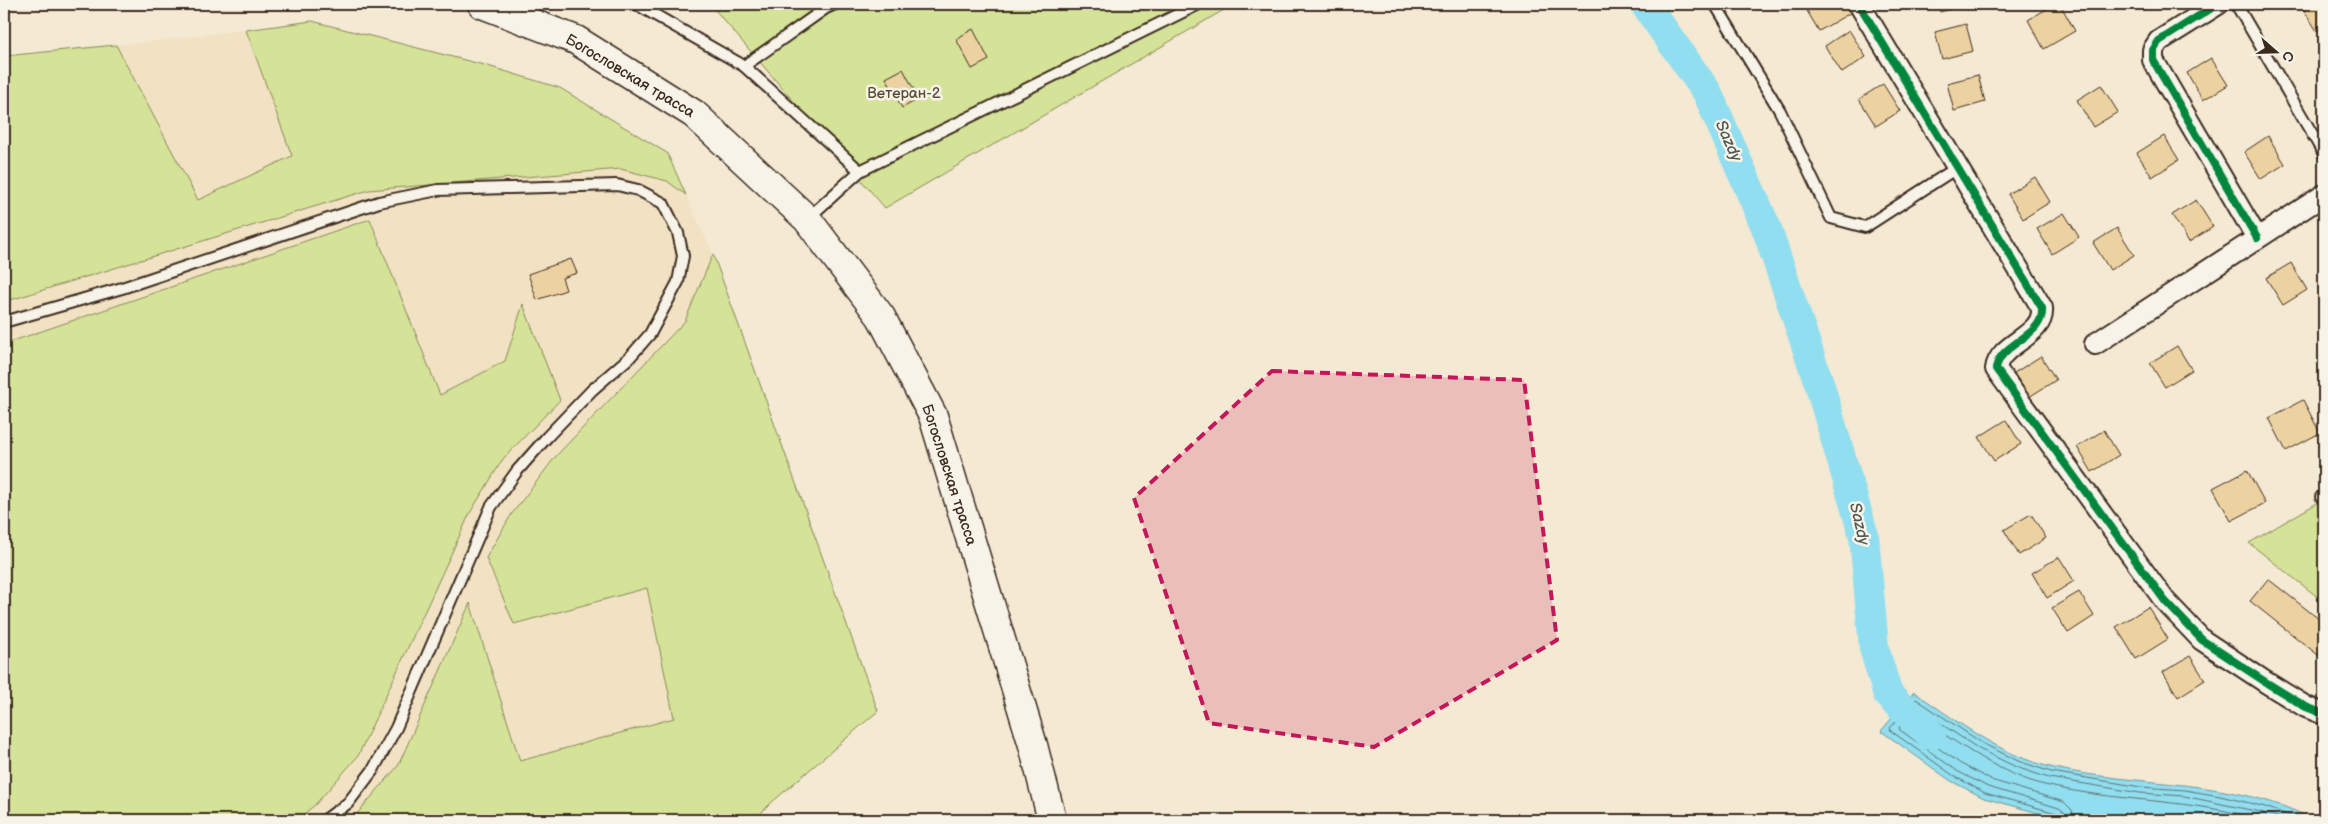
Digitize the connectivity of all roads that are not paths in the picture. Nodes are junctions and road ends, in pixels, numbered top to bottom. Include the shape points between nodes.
1 (636, 4) edge
2 (835, 4) edge
3 (1199, 4) edge
4 (1715, 4) edge
5 (1860, 4) edge
6 (2218, 4) edge
7 (2236, 4) edge
8 (492, 6) edge
9 (744, 66) junction
10 (2324, 154) edge
11 (1958, 166) junction
12 (860, 171) junction
13 (2324, 195) edge
14 (807, 219) junction
15 (2257, 238) junction
16 (4, 322) edge
17 (2095, 344) dead end
18 (2324, 714) edge
19 (326, 820) edge
20 (1052, 820) edge

1 - 9 lane
2 - 9 lane
3 - 12 lane
4 - 11 lane via 1780,111 1831,218 1865,227
5 - 11 street
6 - 15 street via 2159,41 2153,50 2153,60
7 - 10 lane
8 - 14 main road, Богословская трасса via 576,40 694,114
9 - 12 lane
11 - 18 street via 2042,308 2039,324 2000,356 1996,369 2171,608 2202,640 2306,707
12 - 14 lane
13 - 15 street
14 - 20 main road, Богословская трасса via 881,317 933,416 1033,746
15 - 17 street
16 - 19 lane via 122,288 378,202 438,190 616,185 638,190 663,203 678,232 683,256 678,282 667,306 650,334 630,357 592,390 547,437 517,470 491,507 396,728 374,770 348,803

